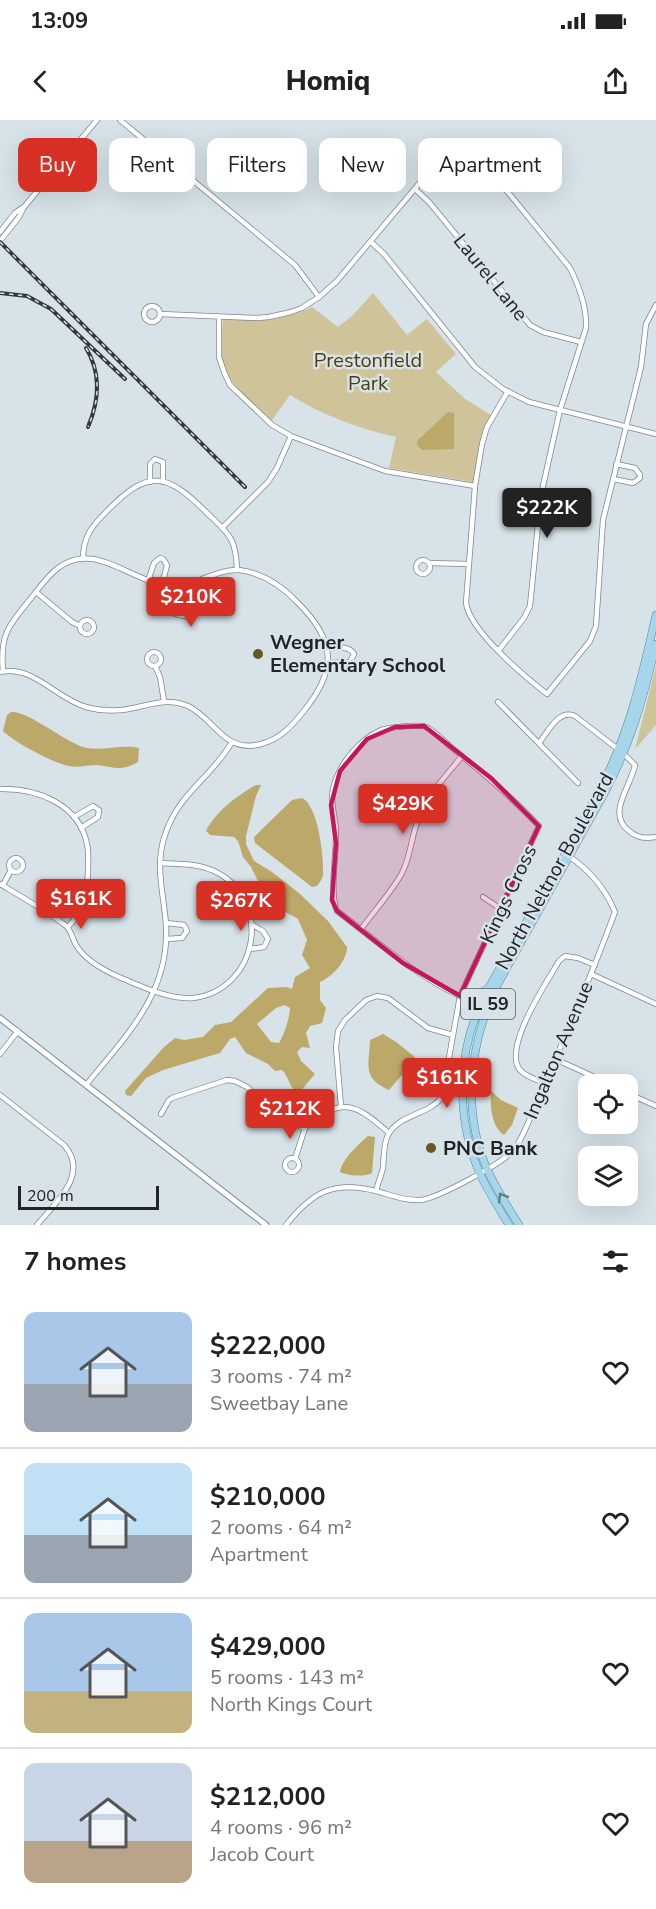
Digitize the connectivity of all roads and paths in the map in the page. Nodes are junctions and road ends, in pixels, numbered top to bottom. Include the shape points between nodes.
1 (97, 120) edge
2 (120, 120) edge
3 (415, 189) junction
4 (24, 207) junction
5 (0, 231) edge
6 (0, 241) edge
7 (370, 242) junction
8 (319, 297) junction
9 (656, 304) edge
10 (160, 314) dead end
11 (219, 317) junction
12 (581, 342) junction
13 (508, 391) junction
14 (560, 410) junction
15 (626, 426) junction
16 (656, 434) edge
17 (291, 436) junction
18 (616, 464) junction
19 (613, 479) junction
20 (150, 482) junction
21 (163, 482) junction
22 (475, 486) junction
23 (222, 528) junction
24 (82, 558) junction
25 (429, 563) dead end
26 (468, 564) junction
27 (237, 570) junction
28 (203, 579) junction
29 (148, 581) junction
30 (162, 585) junction
31 (36, 592) junction
32 (656, 615) edge
33 (80, 626) dead end
34 (656, 644) edge
35 (327, 648) junction
36 (499, 650) junction
37 (327, 663) junction
38 (155, 666) dead end
39 (1, 671) edge
40 (164, 701) junction
41 (498, 702) dead end
42 (231, 742) junction
43 (538, 743) junction
44 (621, 752) junction
45 (462, 756) junction
46 (578, 783) dead end
47 (0, 789) edge
48 (74, 817) junction
49 (81, 828) junction
50 (656, 837) edge
51 (567, 855) junction
52 (160, 863) junction
53 (11, 870) dead end
54 (1, 884) edge
55 (483, 897) dead end
56 (501, 909) junction
57 (166, 923) junction
58 (251, 924) junction
59 (68, 927) junction
60 (361, 929) junction
61 (166, 939) junction
62 (250, 949) junction
63 (595, 965) junction
64 (591, 974) junction
65 (492, 982) junction
66 (155, 991) junction
67 (460, 996) junction
68 (656, 1004) edge
69 (0, 1018) edge
70 (474, 1021) junction
71 (18, 1031) junction
72 (453, 1035) junction
73 (0, 1054) edge
74 (555, 1059) junction
75 (588, 1074) edge
76 (545, 1083) junction
77 (86, 1084) junction
78 (0, 1095) edge
79 (638, 1098) edge
80 (340, 1106) junction
81 (656, 1106) edge
82 (162, 1114) dead end
83 (305, 1128) junction
84 (389, 1133) junction
85 (294, 1159) dead end
86 (487, 1168) junction
87 (479, 1172) junction
88 (376, 1191) junction
89 (37, 1225) edge
90 (266, 1225) edge
91 (286, 1225) edge
92 (509, 1225) edge
93 (519, 1225) edge

1 - 4 street
2 - 8 street via 295,265
3 - 7 street
3 - 12 street, Laurel Lane via 530,325
3 - 12 street via 430,173 453,165 476,166 498,180 577,280 587,318
4 - 5 street
4 - 6 street
7 - 8 street
7 - 13 street via 384,254 475,367
8 - 11 street via 280,315
9 - 15 street via 646,324 641,367
10 - 11 street
11 - 17 street via 219,357 230,385 272,425
12 - 14 street
13 - 14 street via 529,402
13 - 22 street via 487,427
14 - 15 street
14 - 36 street via 541,495 530,606
15 - 16 street
15 - 18 street
17 - 22 street via 385,471
17 - 23 street via 268,482
18 - 19 street
18 - 19 street via 637,470 640,478 633,483
19 - 36 street via 601,531 596,626 590,641 547,694
20 - 21 street
20 - 21 street via 150,464 156,459 163,464
20 - 24 street via 128,491 93,525 85,538
21 - 23 street via 184,490
22 - 26 street
23 - 27 street via 234,543
24 - 29 street via 105,561
24 - 31 street via 58,568
25 - 26 street
26 - 36 street via 467,611
27 - 28 street
27 - 35 street via 268,578 282,587 316,622
28 - 30 street
28 - 30 street via 214,606 188,617 161,610
29 - 30 street
29 - 30 street via 154,563 160,558 167,565
31 - 33 street
31 - 39 street via 4,633
32 - 44 main road, North Neltnor Boulevard / IL 59
34 - 44 main road, North Neltnor Boulevard / IL 59 via 643,698
35 - 37 street
35 - 37 street via 347,648 354,654 350,662
37 - 42 street via 321,688 288,730 258,745
38 - 40 street
39 - 40 street via 22,672 66,699 96,709 121,710
40 - 42 street via 194,709
41 - 43 street
42 - 52 street via 220,761 177,808 164,837
43 - 44 street via 558,718 568,713
43 - 46 street
44 - 50 street via 635,765 622,800 620,819 633,834
44 - 51 main road, North Neltnor Boulevard / IL 59
45 - 56 street, Kings Cross via 493,780 539,826
45 - 60 street via 422,809 401,874
45 - 60 street via 424,726 395,727 367,739 339,771 331,805 336,827 332,900 337,911
47 - 48 street via 48,798
48 - 49 street
48 - 49 street via 89,807 99,810 98,817
49 - 59 street via 88,845 87,892 81,912
51 - 63 street, Ingalton Avenue via 600,885 614,910
51 - 65 main road, North Neltnor Boulevard / IL 59
51 - 86 main road, North Neltnor Boulevard / IL 59 via 499,982 480,1029 472,1070 472,1106
52 - 57 street
52 - 58 street via 198,866 220,874 242,895
53 - 54 street
54 - 59 street
55 - 56 street
56 - 67 street, Kings Cross
57 - 61 street
57 - 61 street via 184,925 187,931 182,938
58 - 62 street
58 - 62 street via 268,939 264,947
59 - 66 street via 75,944 91,961
60 - 67 street via 435,985
61 - 66 street
62 - 66 street via 236,975 216,990 192,998
63 - 64 street, Ingalton Avenue
63 - 76 street via 565,956 526,1019 515,1060 522,1072
64 - 68 street
64 - 74 street, Ingalton Avenue
65 - 67 main road via 477,998
65 - 70 main road, North Neltnor Boulevard / IL 59
66 - 77 street via 135,1024
67 - 70 main road via 472,1007
67 - 72 street, Kings Cross
69 - 71 street
70 - 87 main road, North Neltnor Boulevard / IL 59 via 463,1092 467,1132
71 - 73 street
71 - 77 street
72 - 80 street via 428,1028 388,998 366,1000 338,1031
72 - 84 street via 442,1097
74 - 75 street
74 - 76 street, Ingalton Avenue
76 - 86 street, Ingalton Avenue via 514,1150
77 - 90 street
78 - 89 street via 71,1154 74,1168 68,1188
79 - 81 street
80 - 83 street
80 - 84 street via 362,1111
82 - 83 street via 172,1098 227,1080 245,1085 284,1120
83 - 85 street
84 - 88 street
86 - 87 street, Ingalton Avenue
93 -> 86 main road, North Neltnor Boulevard / IL 59
87 - 88 street, Ingalton Avenue via 441,1194 421,1200
87 - 92 main road, North Neltnor Boulevard / IL 59
88 - 91 street, Ingalton Avenue via 348,1186 323,1192 308,1200

